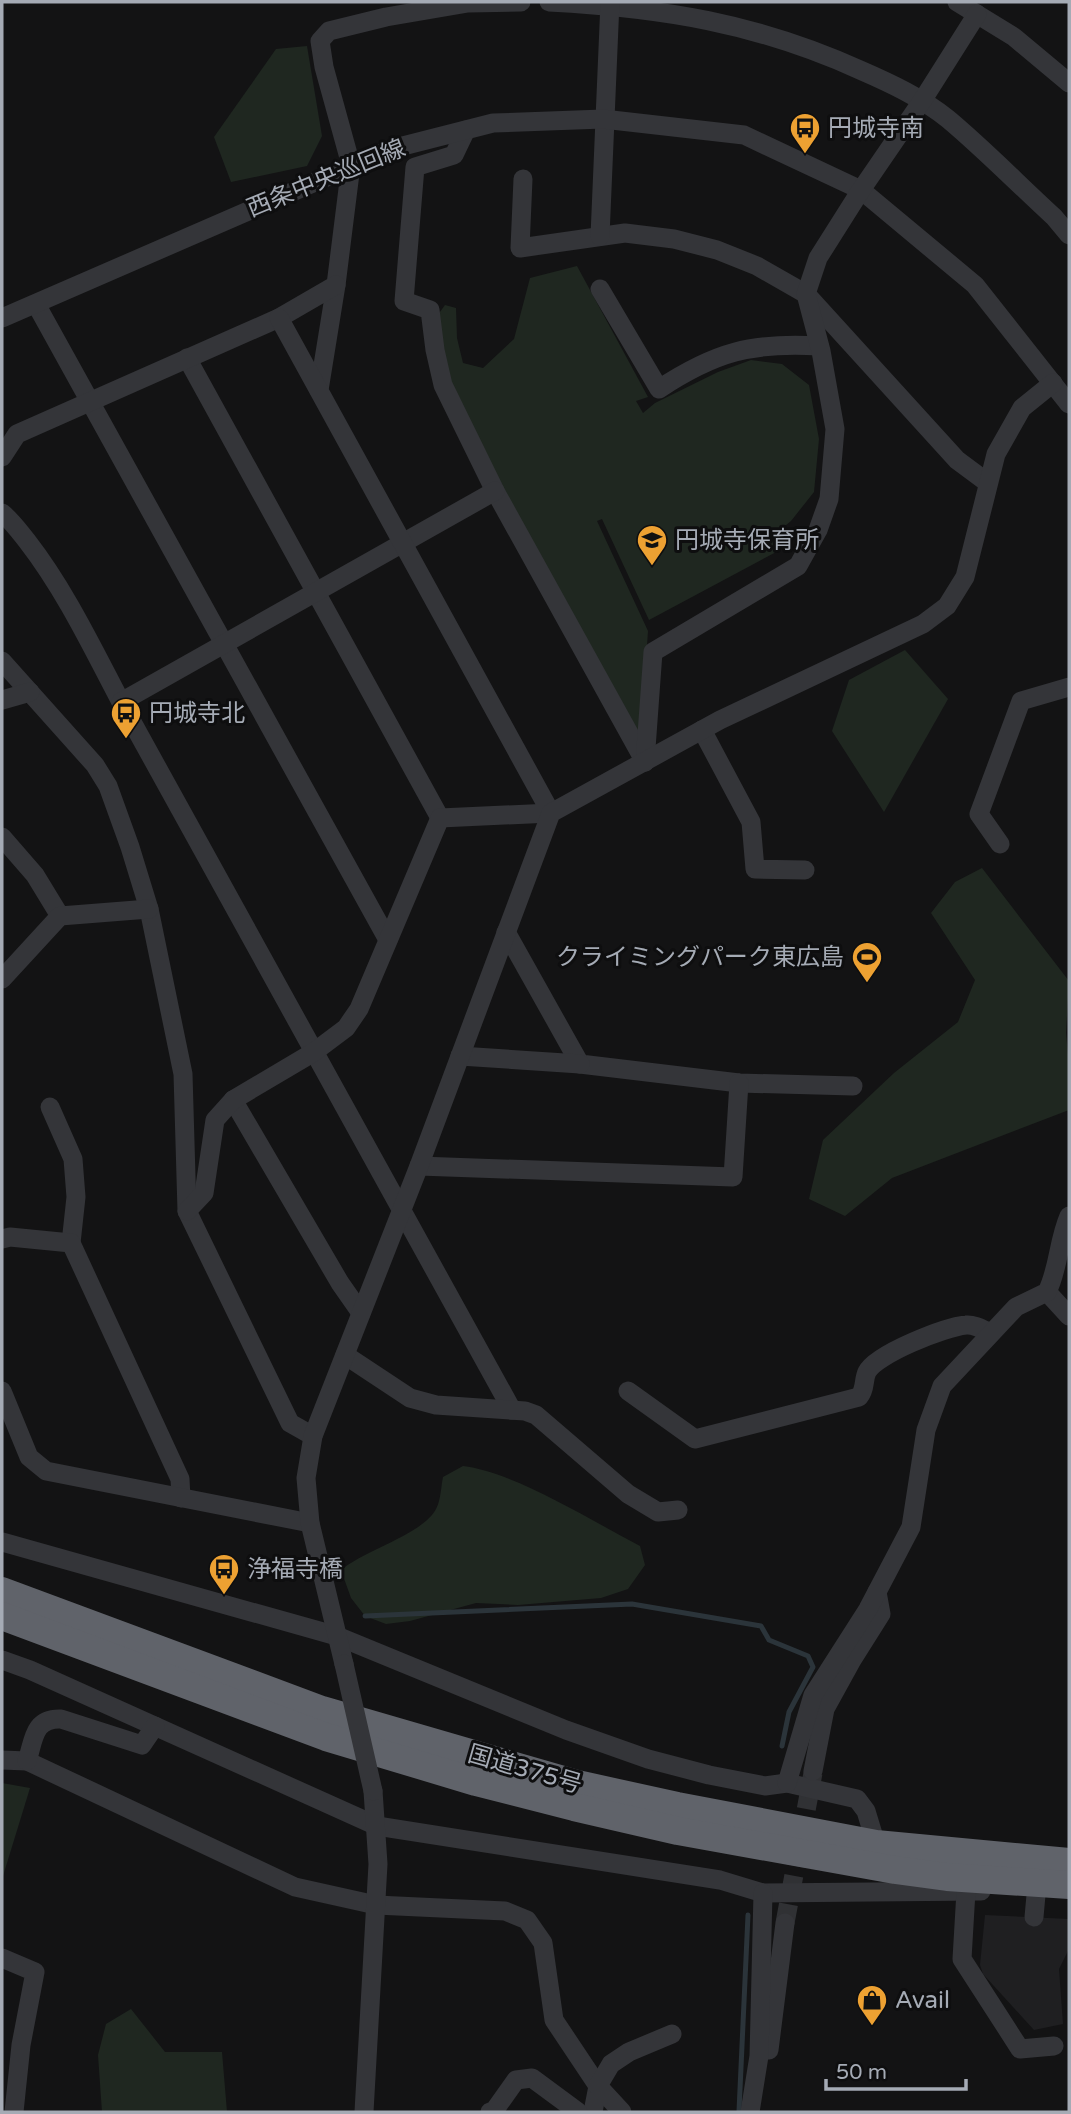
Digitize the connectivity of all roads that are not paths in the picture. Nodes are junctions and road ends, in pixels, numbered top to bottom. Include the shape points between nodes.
1 (520, 2) edge
2 (549, 2) edge
3 (957, 2) edge
4 (610, 3) edge
5 (977, 13) junction
6 (1069, 83) edge
7 (922, 101) junction
8 (603, 119) junction
9 (466, 130) junction
10 (351, 164) junction
11 (523, 178) dead end
12 (861, 190) junction
13 (1069, 235) edge
14 (600, 236) junction
15 (336, 285) junction
16 (600, 289) dead end
17 (806, 294) junction
18 (36, 304) junction
19 (279, 317) junction
20 (2, 318) edge
21 (819, 346) junction
22 (187, 358) junction
23 (1053, 383) junction
24 (319, 390) junction
25 (90, 401) junction
26 (1069, 404) edge
27 (2, 457) edge
28 (988, 483) junction
29 (495, 491) junction
30 (2, 513) edge
31 (403, 542) junction
32 (316, 592) junction
33 (223, 643) junction
34 (2, 661) edge
35 (1069, 687) edge
36 (30, 692) junction
37 (2, 700) edge
38 (121, 702) junction
39 (702, 730) junction
40 (645, 762) junction
41 (551, 813) junction
42 (440, 818) junction
43 (2, 837) edge
44 (1000, 844) dead end
45 (805, 870) dead end
46 (149, 909) junction
47 (60, 916) junction
48 (506, 932) junction
49 (388, 940) junction
50 (2, 979) edge
51 (314, 1052) junction
52 (460, 1056) junction
53 (580, 1064) junction
54 (739, 1083) junction
55 (853, 1086) dead end
56 (233, 1100) junction
57 (50, 1107) dead end
58 (419, 1166) junction
59 (401, 1207) junction
60 (187, 1211) junction
61 (1069, 1216) edge
62 (2, 1239) edge
63 (71, 1243) junction
64 (1047, 1292) junction
65 (361, 1313) junction
66 (1069, 1316) edge
67 (991, 1333) junction
68 (345, 1355) junction
69 (2, 1391) edge
70 (628, 1391) dead end
71 (512, 1410) junction
72 (313, 1436) junction
73 (181, 1498) junction
74 (678, 1510) dead end
75 (310, 1523) junction
76 (2, 1542) edge
77 (2, 1591) edge
78 (877, 1592) junction
79 (2, 1616) edge
80 (337, 1636) junction
81 (2, 1660) edge
82 (155, 1726) junction
83 (2, 1760) edge
84 (27, 1761) junction
85 (813, 1771) tunnel mouth
86 (788, 1783) junction
87 (377, 1826) junction
88 (876, 1844) junction
89 (1069, 1862) edge
90 (1024, 1883) junction
91 (1069, 1885) edge
92 (966, 1891) junction
93 (763, 1893) junction
94 (376, 1905) junction
95 (1034, 1917) dead end
96 (785, 1923) tunnel mouth
97 (2, 1958) edge
98 (673, 2034) dead end
99 (11, 2043) edge
100 (1054, 2046) dead end
101 (760, 2056) junction
102 (597, 2086) junction
103 (14, 2112) edge
104 (364, 2112) edge
105 (490, 2112) edge
106 (578, 2112) edge
107 (593, 2112) edge
108 (622, 2112) edge
109 (750, 2112) edge

1 - 10 street via 468,4 329,31 320,41 324,67
2 - 4 street
3 - 5 street
4 - 7 street via 770,34 841,61
4 - 8 street
5 - 6 street
5 - 7 street
7 - 12 street
7 - 13 street via 948,119
8 - 9 street, 西条中央巡回線 via 493,123
8 - 12 street, 西条中央巡回線 via 744,135
8 - 14 street
9 - 10 street, 西条中央巡回線
9 - 29 street via 453,155 415,167 404,301 430,310 443,385
10 - 15 street
10 - 18 street, 西条中央巡回線
11 - 14 street via 520,248
12 - 17 street via 818,258
12 - 23 street, 西条中央巡回線 via 975,285
14 - 17 street via 625,233 717,250
15 - 19 street
15 - 24 street
16 - 21 street via 659,389 692,368 752,348
17 - 21 street
17 - 28 street via 957,460
18 - 20 street, 西条中央巡回線
18 - 25 street
19 - 22 street
19 - 24 street
21 - 40 street via 835,429 829,499 818,530 798,566 653,652
22 - 25 street
22 - 32 street
23 - 26 street, 西条中央巡回線
23 - 28 street via 1022,408 996,454
24 - 31 street
25 - 27 street via 17,434
25 - 33 street
28 - 39 street via 965,577 947,606 923,624
29 - 31 street
29 - 40 street
30 - 38 street via 63,592
31 - 32 street
31 - 41 street
32 - 33 street
32 - 42 street
33 - 38 street
33 - 49 street
34 - 36 street
35 - 44 street via 1021,701 979,814
36 - 37 street
36 - 46 street via 108,786
38 - 51 street
39 - 40 street
39 - 45 street via 751,822 755,869
40 - 41 street
41 - 42 street
41 - 48 street
42 - 49 street
43 - 47 street via 35,875
46 - 47 street
46 - 60 street via 183,1074
47 - 50 street
48 - 52 street
48 - 53 street
49 - 51 street via 359,1009 346,1028
51 - 56 street
51 - 59 street
52 - 53 street
52 - 58 street
53 - 54 street
54 - 55 street
54 - 58 street via 733,1177
56 - 60 street via 215,1120 204,1194
56 - 65 street
57 - 63 street via 74,1159
58 - 59 street
59 - 65 street
59 - 71 street
60 - 72 street via 290,1423
61 - 64 street
62 - 63 street
63 - 73 street via 180,1479
64 - 66 street
64 - 67 street via 1016,1307
65 - 68 street
67 - 70 street via 969,1324 945,1329 879,1359 867,1372 859,1397 695,1439
67 - 78 street via 942,1386 926,1430 911,1527
68 - 71 street via 410,1398 436,1405
68 - 72 street
69 - 73 street via 29,1457 46,1471
71 - 74 street via 536,1415 628,1494 658,1512
72 - 75 street via 306,1478
73 - 75 street
75 - 80 street
76 - 80 street
77 - 88 highway, 国道375号 via 322,1710 479,1757 602,1790
78 - 85 street via 881,1614 825,1709
78 - 86 street via 813,1695
79 - 90 highway, 国道375号 via 326,1737 513,1791 678,1831 895,1870
80 - 86 street via 648,1759 765,1786
80 - 87 street, bridge
81 - 82 street
82 - 84 street via 142,1745 49,1718 38,1726
82 - 87 street
83 - 84 street
84 - 94 street via 295,1887
86 - 88 street via 857,1798
87 - 93 street via 720,1880
87 - 94 street
88 - 89 highway, 国道375号
90 - 91 highway, 国道375号
90 - 92 street
90 - 95 street
92 - 93 street
92 - 100 street via 962,1959 1020,2049
93 - 101 street
94 - 102 street via 505,1912 527,1920 543,1942 554,2020
94 - 104 street
96 - 101 street via 771,2049
97 - 99 street via 35,1972
98 - 102 street via 611,2064
99 - 103 street
101 - 109 street
102 - 107 street
102 - 108 street
105 - 106 street via 516,2080 532,2078

